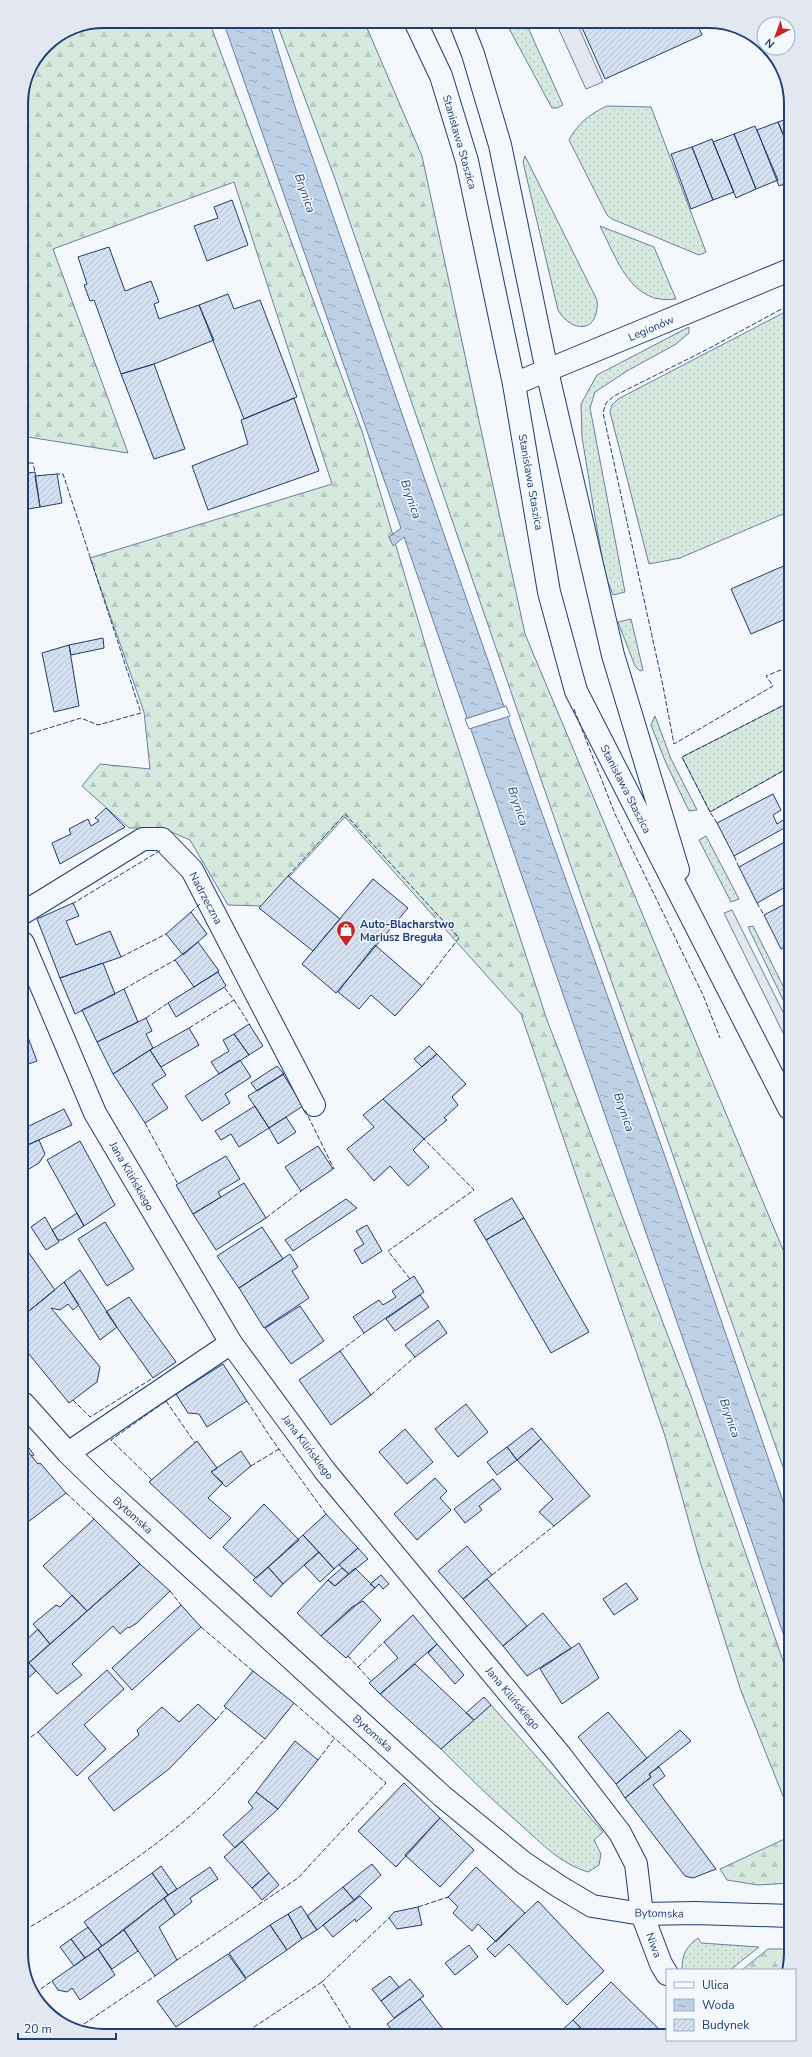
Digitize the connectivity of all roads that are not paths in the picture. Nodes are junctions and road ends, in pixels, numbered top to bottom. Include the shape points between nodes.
1 (418, 28) edge
2 (463, 28) edge
3 (784, 272) edge
4 (547, 371) junction
5 (514, 384) junction
6 (28, 909) edge
7 (695, 926) junction
8 (28, 955) edge
9 (784, 1098) edge
10 (314, 1105) dead end
11 (231, 1343) junction
12 (28, 1408) edge
13 (68, 1453) junction
14 (642, 1914) junction
15 (784, 1916) edge
16 (666, 1973) edge

1 - 5 street, Stanisława Staszica via 441,76 467,160
2 - 4 street, Stanisława Staszica via 500,145
3 - 4 street, Legionów
4 - 5 street, Legionów
4 - 7 street, Stanisława Staszica via 613,655
5 - 7 street, Stanisława Staszica via 550,592 576,691
6 - 10 street, Nadrzeczna via 143,839 162,839 192,870
7 - 9 street, Stanisława Staszica
8 - 11 street, Jana Kilińskiego via 95,1113
11 - 13 street
11 - 14 street, Jana Kilińskiego via 326,1471 561,1756 620,1833 636,1864
12 - 13 street, Bytomska
13 - 14 street, Bytomska via 442,1796 524,1863 592,1906
14 - 15 street, Bytomska
14 - 16 street, Niwa via 660,1964

